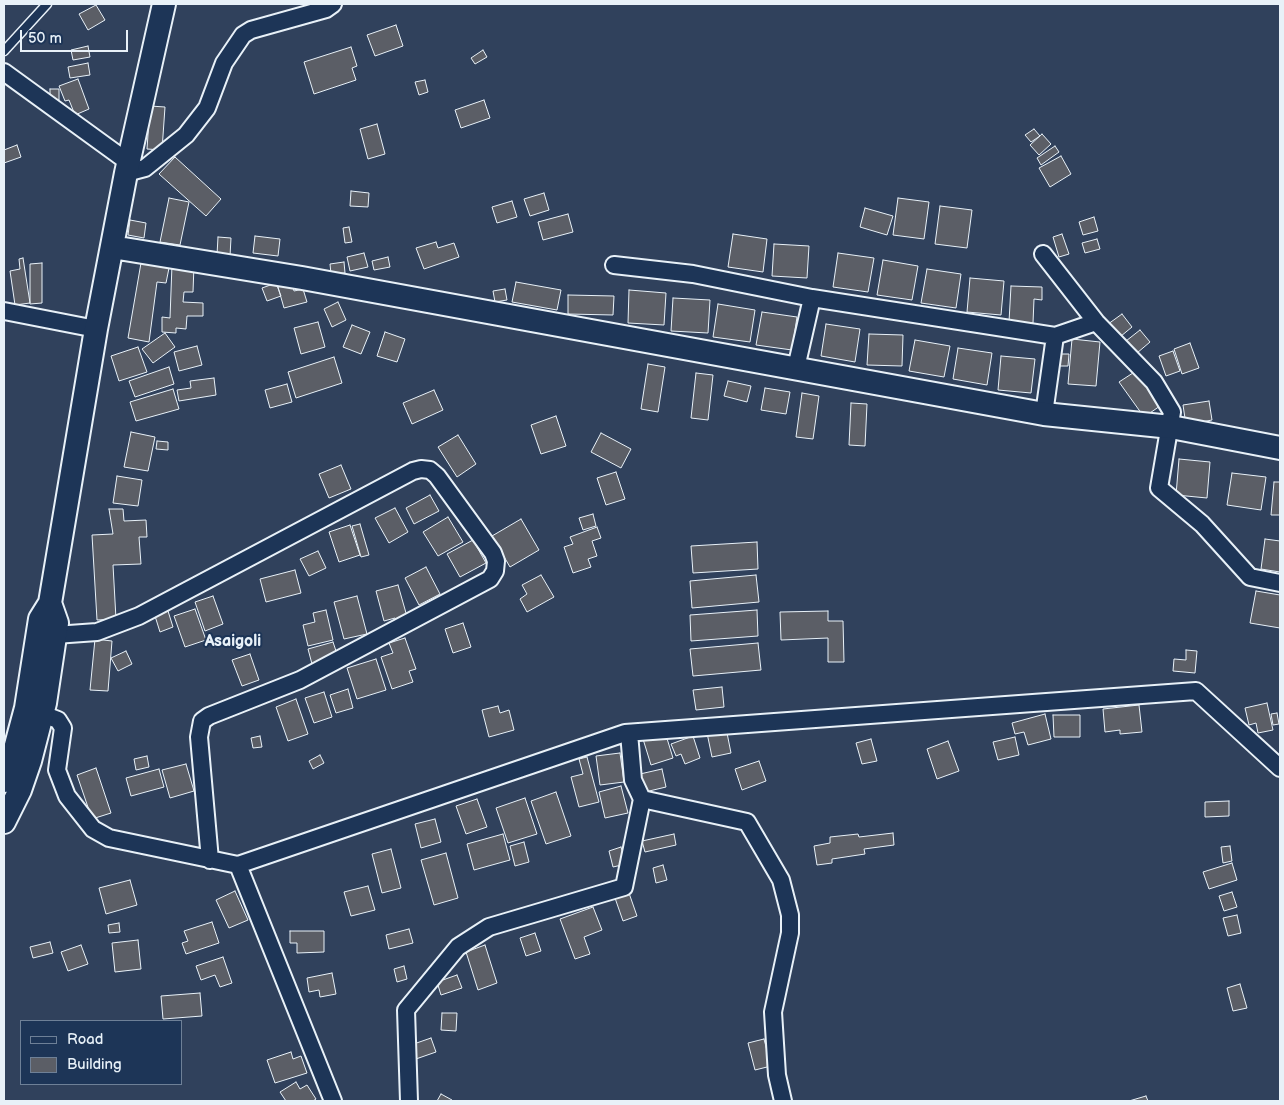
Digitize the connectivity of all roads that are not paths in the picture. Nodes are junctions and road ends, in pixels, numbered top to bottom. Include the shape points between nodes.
1 (47, 4) edge
2 (164, 4) edge
3 (333, 4) edge
4 (4, 51) edge
5 (4, 72) edge
6 (127, 168) junction
7 (112, 246) junction
8 (1042, 254) dead end
9 (614, 265) dead end
10 (812, 298) junction
11 (4, 311) edge
12 (1096, 322) junction
13 (96, 328) junction
14 (1055, 336) junction
15 (796, 368) junction
16 (1044, 414) junction
17 (1171, 427) junction
18 (1280, 448) edge
19 (1280, 583) edge
20 (50, 603) junction
21 (55, 635) junction
22 (34, 710) junction
23 (629, 733) junction
24 (1280, 768) edge
25 (4, 781) edge
26 (642, 798) junction
27 (4, 822) edge
28 (210, 860) junction
29 (238, 865) junction
30 (333, 1101) edge
31 (410, 1101) edge
32 (783, 1101) edge

1 - 4 lane
2 - 6 street
3 - 6 street via 243,35 224,63 207,108 186,135 145,168
5 - 6 street
6 - 7 street
7 - 13 street
7 - 15 street
8 - 12 street
9 - 10 street via 693,274
10 - 14 street
10 - 15 street
11 - 13 street
12 - 14 street
12 - 17 street via 1154,382 1172,412
13 - 20 street
14 - 16 street
15 - 16 street
16 - 17 street
17 - 18 street
17 - 19 street via 1159,488 1202,524 1250,577
20 - 21 street via 57,623
20 - 22 street via 40,619
21 - 22 street
21 - 28 street via 97,632 139,616 421,469 430,470 437,476 493,553 495,571 490,579 300,680 202,721 199,737
22 - 25 street
22 - 27 street via 30,761
22 - 28 street via 58,720 63,728 57,770 67,796 92,829 109,838
23 - 24 street via 1196,691
23 - 26 street via 633,780
23 - 29 street
26 - 31 street via 624,887 488,927 458,947 406,1010
26 - 32 street via 747,822 780,880 790,914 790,933 773,1012 777,1075
28 - 29 street
29 - 30 street

